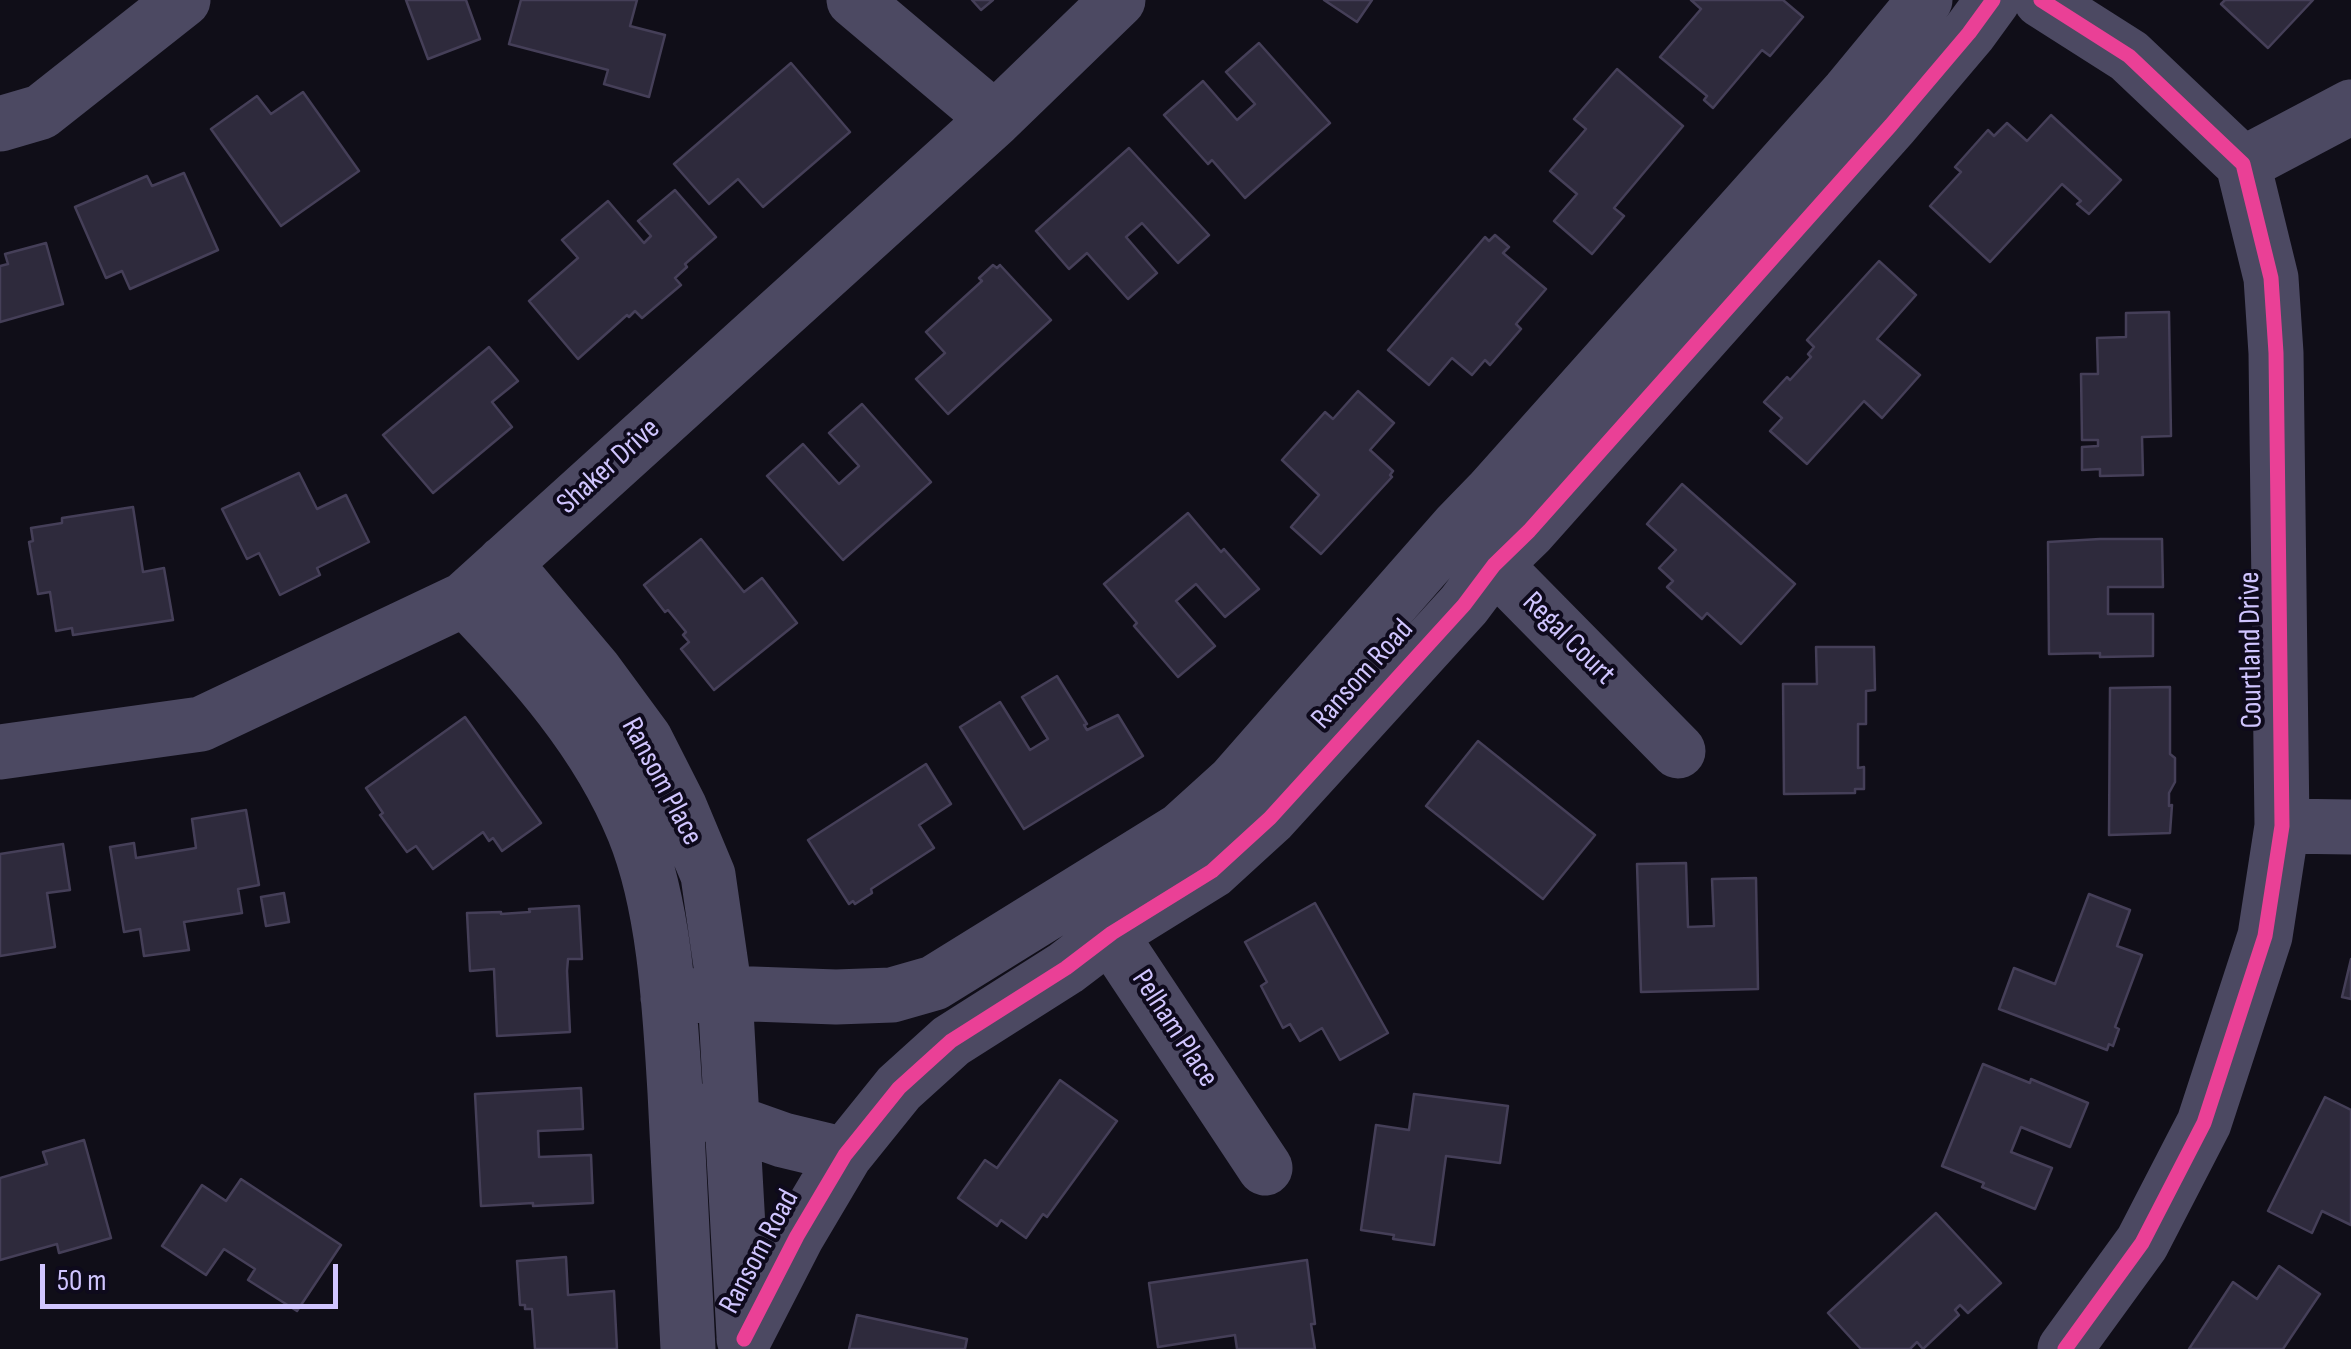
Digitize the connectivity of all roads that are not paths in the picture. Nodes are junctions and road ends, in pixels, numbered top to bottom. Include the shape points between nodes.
1 (182, 0) edge
2 (854, 0) edge
3 (1118, 0) edge
4 (1925, 0) edge
5 (1993, 0) edge
6 (2041, 0) edge
7 (2351, 107) edge
8 (995, 119) junction
9 (0, 124) edge
10 (2243, 164) junction
11 (1476, 546) junction
12 (485, 581) junction
13 (0, 752) edge
14 (1678, 752) dead end
15 (2282, 826) junction
16 (2351, 827) edge
17 (1097, 913) junction
18 (726, 1017) junction
19 (670, 1023) junction
20 (675, 1102) junction
21 (732, 1123) junction
22 (845, 1155) junction
23 (1265, 1168) dead end
24 (744, 1344) edge
25 (688, 1349) edge
26 (2066, 1349) edge

1 - 9 street via 40,112
2 - 8 street
3 - 8 street, Shaker Drive
4 - 11 street, Ransom Road via 1490,494
5 - 11 street, Ransom Road via 1891,125 1529,530
6 - 10 street via 2129,56
7 - 10 street
8 - 12 street, Shaker Drive
10 - 15 street, Courtland Drive via 2271,278 2276,353
11 - 14 street, Regal Court
11 - 17 street, Ransom Road via 1464,605 1270,818 1212,871
12 - 13 street, Shaker Drive via 201,724
12 - 18 street, Ransom Place via 543,607 645,739 708,875
12 - 19 street, Ransom Place via 501,636 559,704 634,832 654,898
15 - 16 street
15 - 26 street, Courtland Drive via 2265,936 2204,1122 2142,1243
17 - 18 street, Ransom Road via 892,995
17 - 22 street, Ransom Road via 1066,968 951,1042 900,1088
17 - 23 street, Pelham Place
18 - 19 street, Ransom Road
18 - 21 street, Ransom Road
19 - 20 street, Ransom Road
20 - 21 street
20 - 25 street, Ransom Road
21 - 22 street
21 - 24 street, Ransom Road
22 - 24 street, Ransom Road

